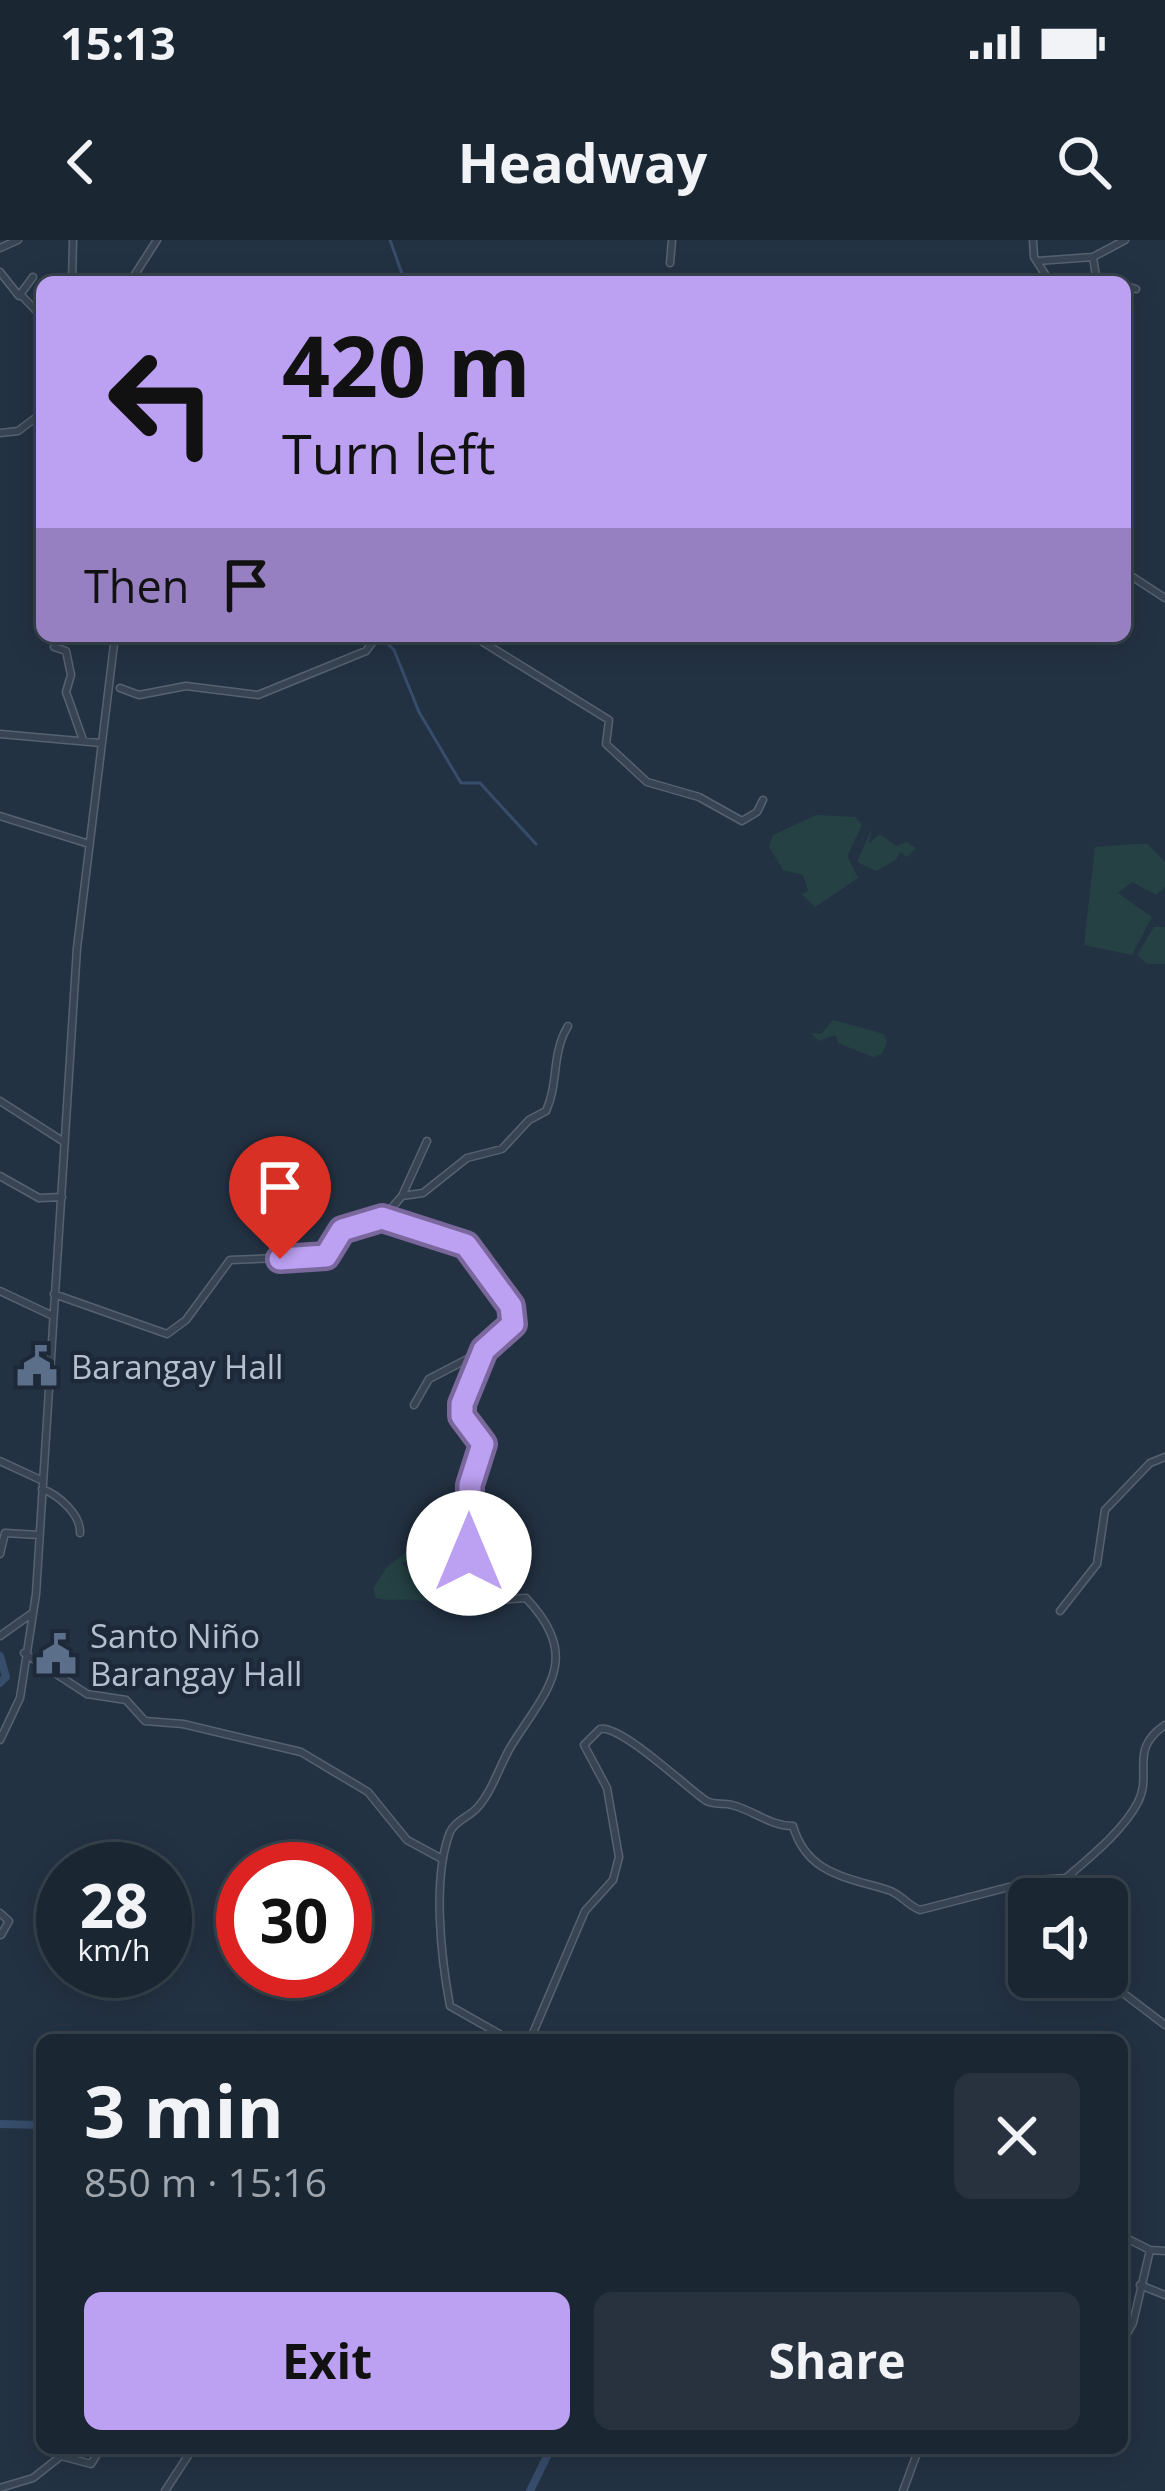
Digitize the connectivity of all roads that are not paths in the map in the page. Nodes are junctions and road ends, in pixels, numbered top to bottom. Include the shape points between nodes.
1 (18, 240) edge
2 (73, 240) edge
3 (157, 240) edge
4 (672, 240) edge
5 (1033, 240) edge
6 (1125, 240) edge
7 (0, 248) edge
8 (1093, 257) junction
9 (1036, 261) junction
10 (670, 263) dead end
11 (0, 272) edge
12 (72, 276) edge
13 (134, 276) edge
14 (1046, 276) edge
15 (1096, 276) edge
16 (33, 278) dead end
17 (1131, 288) edge
18 (1136, 289) dead end
19 (21, 295) junction
20 (36, 310) edge
21 (36, 418) edge
22 (0, 433) edge
23 (1131, 576) edge
24 (1165, 598) edge
25 (115, 642) edge
26 (374, 642) edge
27 (483, 642) edge
28 (54, 646) dead end
29 (116, 686) junction
30 (0, 734) edge
31 (83, 740) junction
32 (101, 742) junction
33 (763, 800) dead end
34 (0, 817) edge
35 (86, 843) junction
36 (568, 1026) dead end
37 (0, 1102) edge
38 (427, 1141) dead end
39 (64, 1142) junction
40 (0, 1176) edge
41 (402, 1196) junction
42 (62, 1197) junction
43 (382, 1218) junction
44 (0, 1291) edge
45 (54, 1294) junction
46 (51, 1315) junction
47 (484, 1350) junction
48 (414, 1405) dead end
49 (1165, 1457) edge
50 (0, 1461) edge
51 (42, 1485) junction
52 (80, 1533) dead end
53 (39, 1535) junction
54 (0, 1554) edge
55 (1060, 1611) dead end
56 (32, 1613) junction
57 (0, 1636) edge
58 (24, 1653) junction
59 (1165, 1725) edge
60 (0, 1740) edge
61 (442, 1858) junction
62 (1067, 1878) edge
63 (1008, 1887) edge
64 (0, 1913) edge
65 (1, 1935) edge
66 (1128, 1997) edge
67 (1165, 2025) edge
68 (490, 2029) junction
69 (490, 2034) edge
70 (499, 2034) edge
71 (533, 2034) edge
72 (1128, 2239) edge
73 (1150, 2250) junction
74 (1165, 2251) edge
75 (1140, 2285) junction
76 (1165, 2295) edge
77 (1128, 2332) edge
78 (97, 2454) edge
79 (189, 2454) edge
80 (917, 2454) edge
81 (0, 2488) edge
82 (166, 2491) edge
83 (903, 2491) edge

1 - 7 street
2 - 12 street
3 - 13 street
4 - 10 street
5 - 9 street
6 - 8 street
8 - 9 street
8 - 15 street
9 - 14 street
11 - 19 street
16 - 19 street
17 - 18 street
19 - 20 street
21 - 22 street
23 - 24 street
25 - 29 street
26 - 29 street via 259,694 186,686 143,695
27 - 33 street via 609,720 606,744 647,782 742,820
28 - 31 street via 70,660 66,692
29 - 32 street
30 - 31 street
31 - 32 street
32 - 35 street
34 - 35 street
35 - 39 street
36 - 41 street via 556,1048 547,1111 502,1149 466,1158 423,1193
37 - 39 street
38 - 41 street
39 - 42 street
40 - 42 street via 39,1198
41 - 43 street
42 - 45 street
43 - 45 street via 342,1230 326,1256 230,1260 187,1320 167,1334
43 - 47 street via 446,1236 475,1254 516,1314
44 - 46 street
45 - 46 street
46 - 51 street
47 - 48 street via 429,1379
47 - 61 street via 461,1410 483,1444 470,1485 469,1553 498,1600 528,1599 557,1656 552,1687 477,1808 452,1828
49 - 55 street via 1105,1510 1096,1564
50 - 51 street
51 - 52 street via 62,1499
51 - 53 street
53 - 54 street via 5,1533
53 - 56 street
56 - 57 street
56 - 58 street
58 - 60 street via 20,1698
58 - 61 street via 87,1694 121,1697 145,1720 301,1752 368,1792 407,1840
59 - 62 street via 1142,1756 1135,1808
61 - 68 street via 448,2000
63 - 71 street via 916,1910 891,1891 812,1864 794,1826 710,1803 605,1726 584,1745 607,1788 619,1845 616,1874 585,1911
64 - 65 street via 9,1921
66 - 67 street
68 - 69 street
68 - 70 street
72 - 73 street
73 - 74 street
73 - 75 street
75 - 76 street
75 - 77 street
78 - 81 street via 91,2464 61,2456 33,2478
79 - 82 street
80 - 83 street

